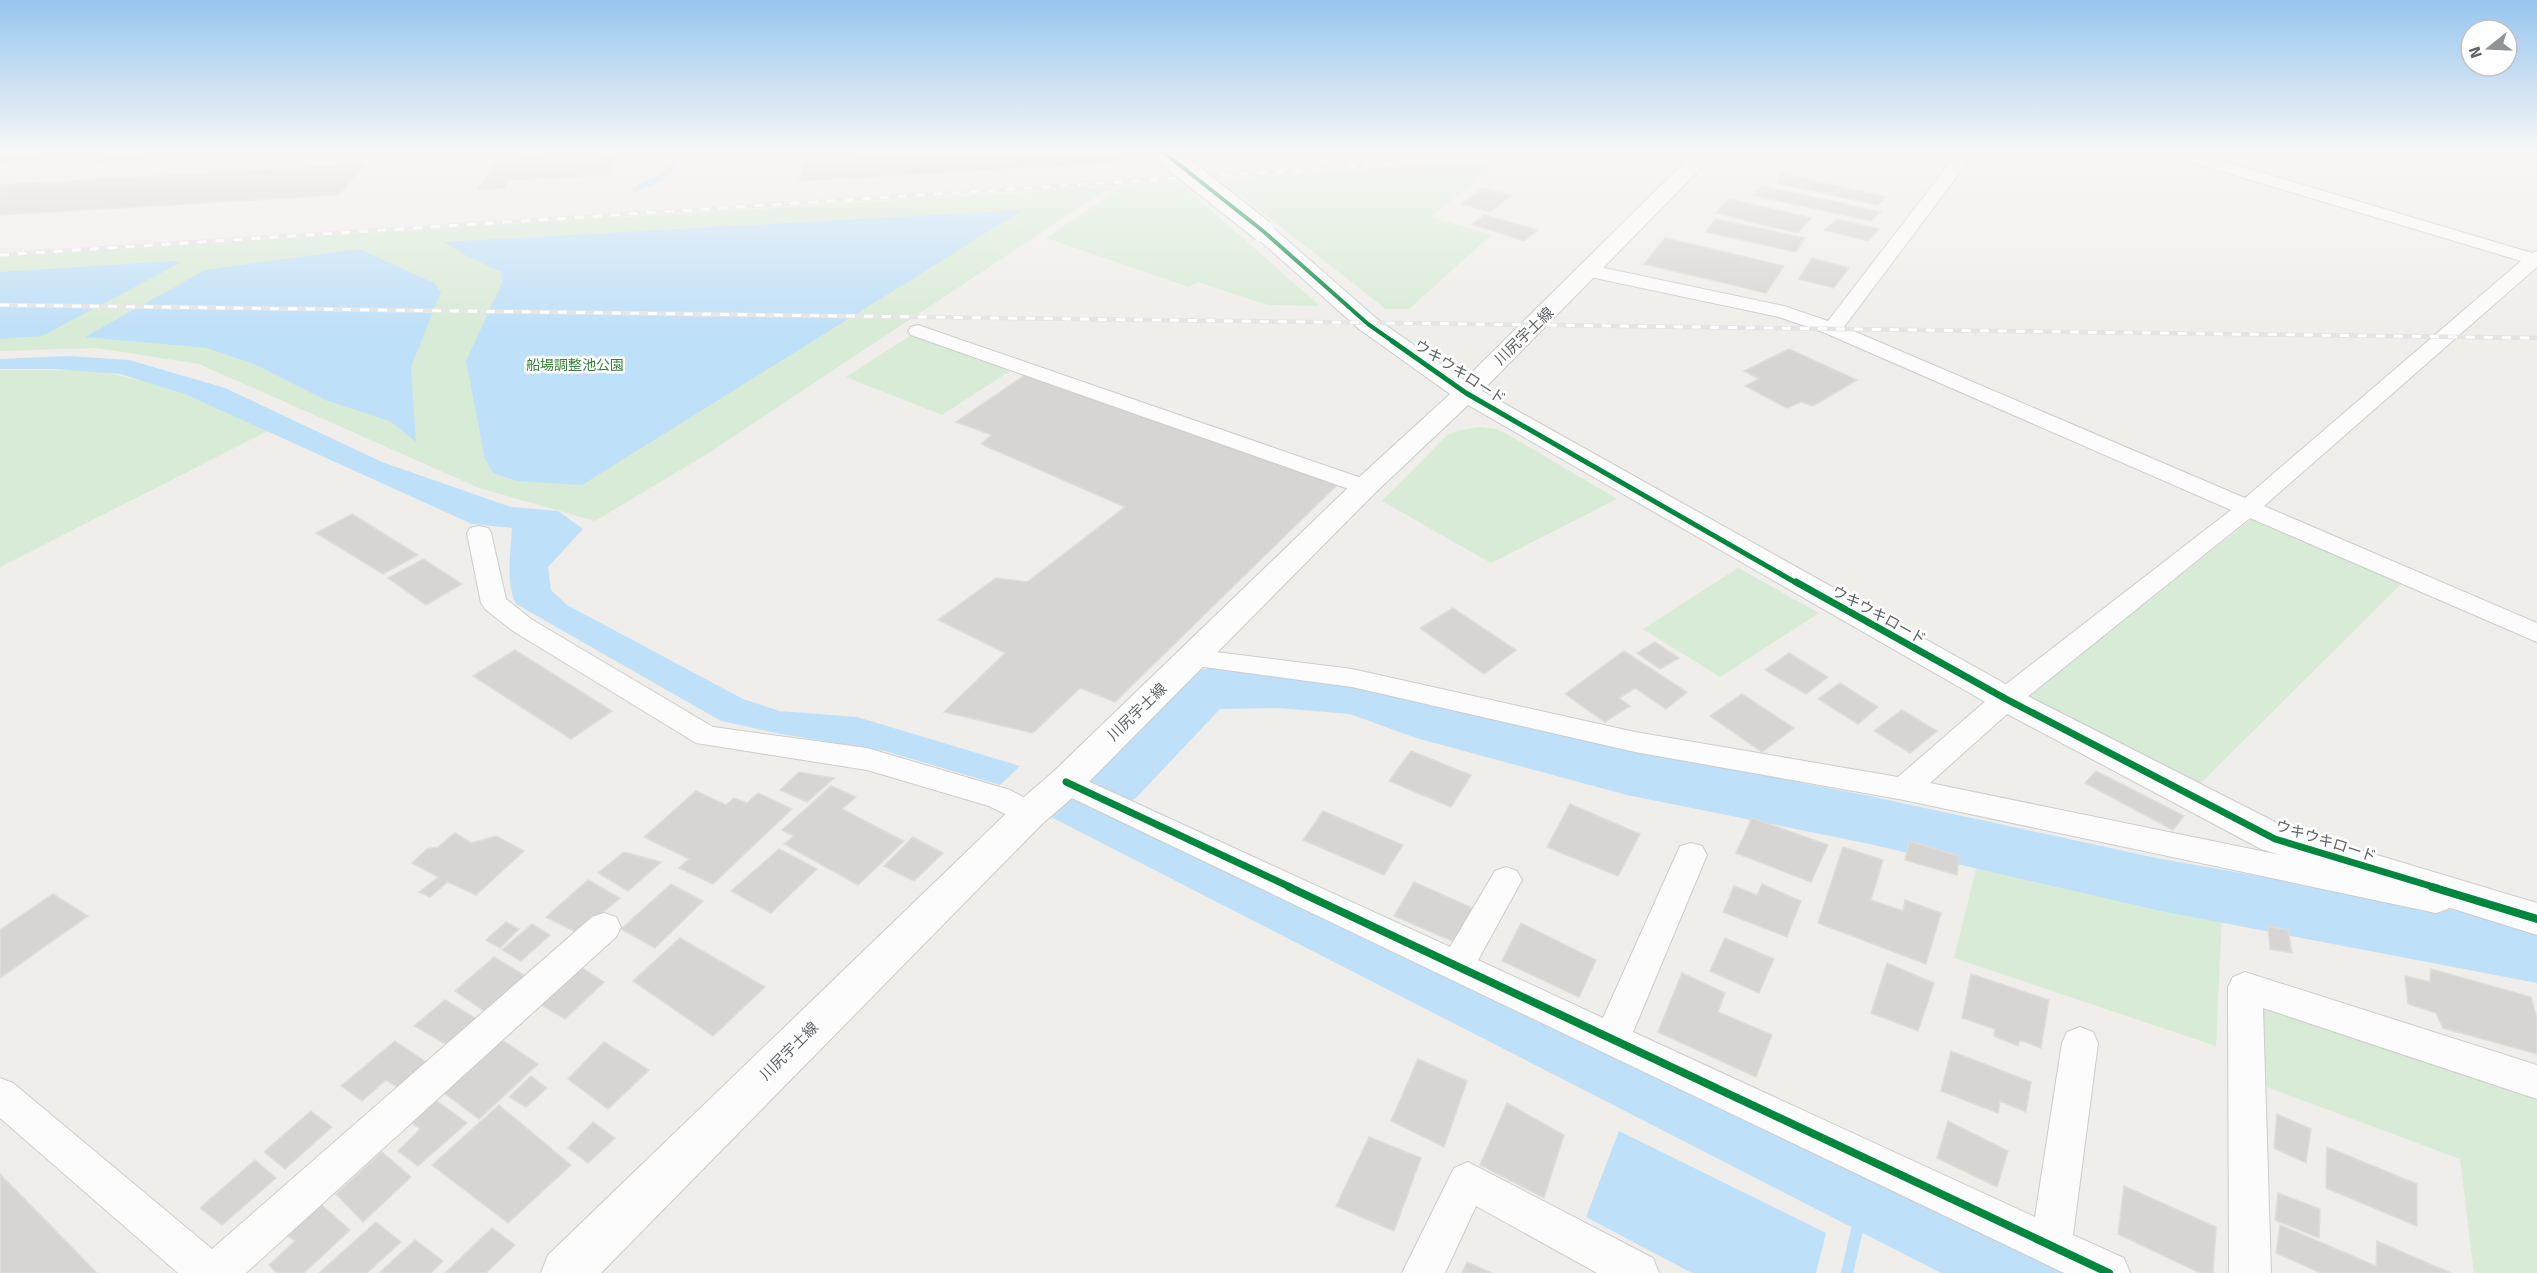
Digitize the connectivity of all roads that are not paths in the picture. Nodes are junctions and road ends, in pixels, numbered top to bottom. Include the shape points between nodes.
1 (1237, 210) edge
2 (1651, 210) edge
3 (1923, 210) edge
4 (2370, 210) edge
5 (2536, 259) edge
6 (1590, 272) junction
7 (1832, 329) junction
8 (918, 331) dead end
9 (1466, 393) junction
10 (1365, 487) junction
11 (2247, 509) junction
12 (479, 533) dead end
13 (2537, 633) edge
14 (1192, 658) junction
15 (2007, 699) junction
16 (1066, 782) junction
17 (1904, 789) junction
18 (1029, 813) junction
19 (1691, 855) dead end
20 (1506, 880) dead end
21 (2537, 920) edge
22 (604, 927) dead end
23 (1457, 966) junction
24 (1612, 1039) junction
25 (2080, 1044) dead end
26 (2537, 1082) edge
27 (0, 1095) edge
28 (2051, 1246) junction
29 (209, 1273) edge
30 (215, 1273) edge
31 (566, 1273) edge
32 (1423, 1273) edge
33 (1638, 1273) edge
34 (2109, 1273) edge
35 (2250, 1273) edge

1 - 9 main road, ウキウキロード, bridge via 1368,324
2 - 6 main road, 川尻宇土線
3 - 7 street
4 - 5 street
5 - 11 street
6 - 7 street via 1784,312
6 - 9 main road, 川尻宇土線
7 - 11 street
8 - 10 street
9 - 10 main road, 川尻宇土線
9 - 15 main road, ウキウキロード
10 - 14 main road, 川尻宇土線
11 - 13 street
11 - 15 street
12 - 18 street via 494,603 522,625 706,736 867,759 999,798
14 - 16 main road, 川尻宇土線
14 - 17 street via 1352,678 1635,742
15 - 17 street
15 - 21 main road, ウキウキロード via 2275,839
16 - 18 main road, 川尻宇土線
16 - 23 street
17 - 21 street
18 - 31 main road, 川尻宇土線
19 - 24 street
20 - 23 street
22 - 30 street
23 - 24 street
24 - 28 street
25 - 28 street
26 - 35 street via 2245,987
27 - 29 street
28 - 34 street
32 - 33 street via 1468,1181

